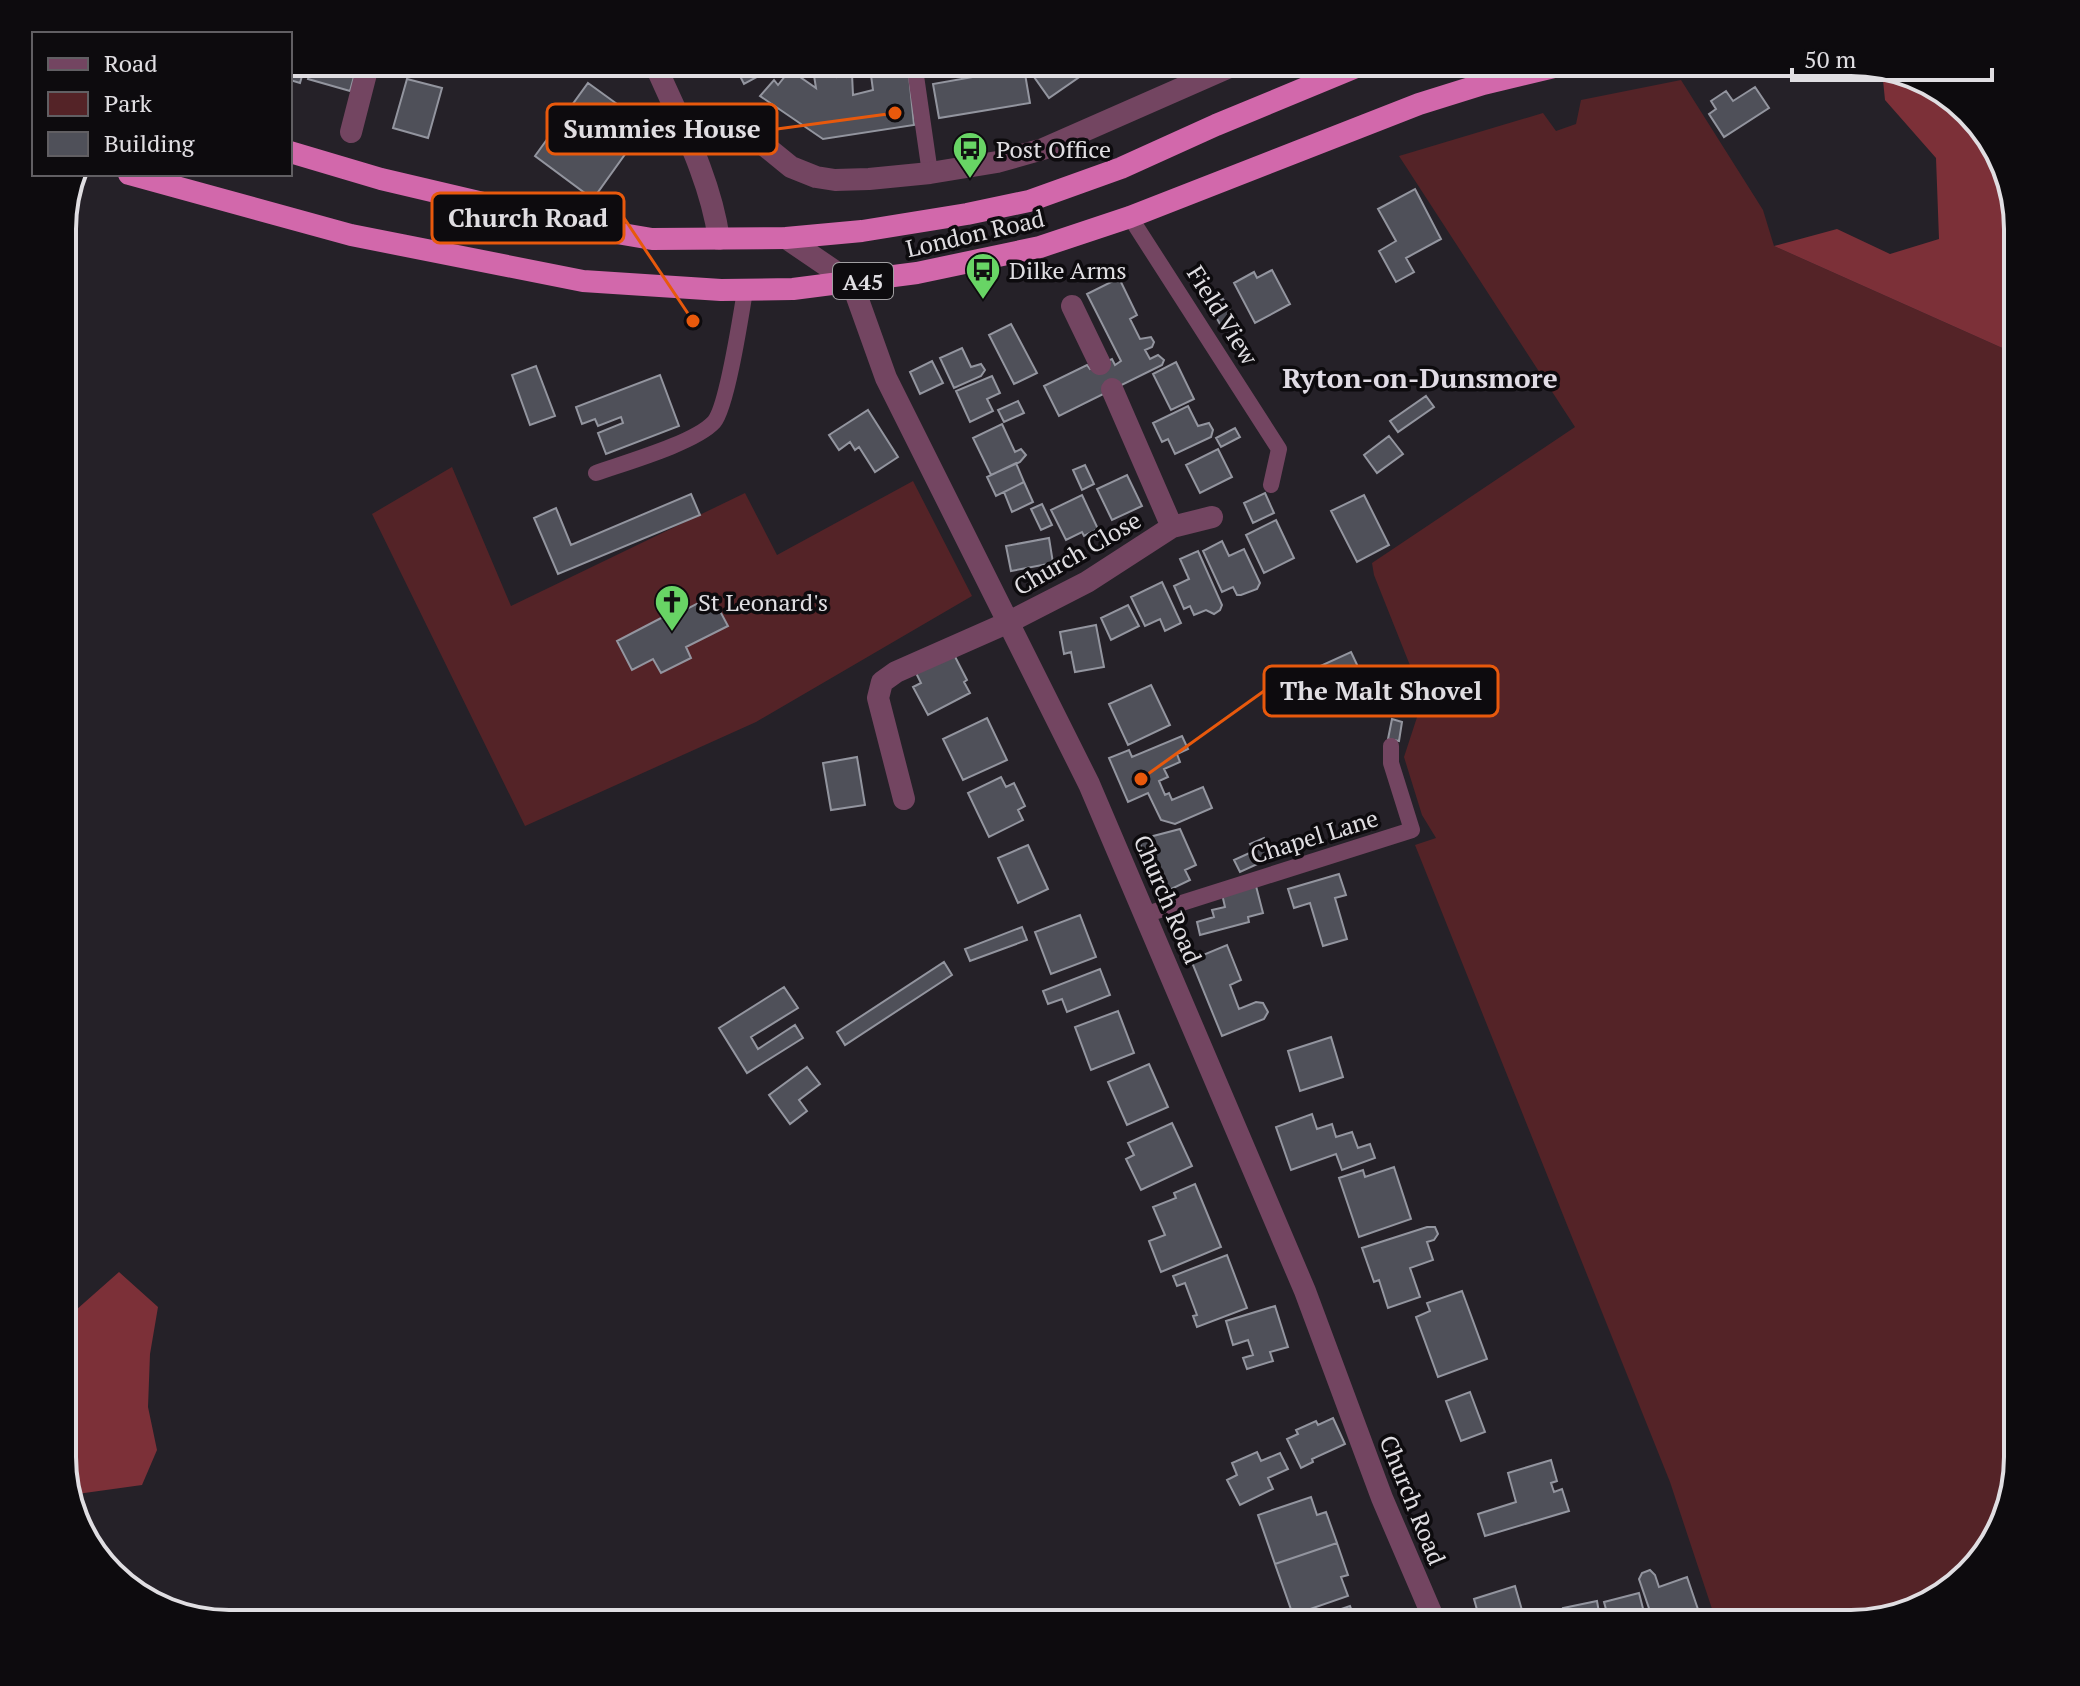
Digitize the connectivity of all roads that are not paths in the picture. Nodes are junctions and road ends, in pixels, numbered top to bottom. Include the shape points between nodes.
1 (365, 76) edge
2 (660, 76) edge
3 (916, 76) edge
4 (1183, 76) edge
5 (1334, 76) edge
6 (1516, 76) edge
7 (351, 132) dead end
8 (690, 144) junction
9 (292, 153) edge
10 (930, 173) junction
11 (136, 176) edge
12 (1130, 217) junction
13 (786, 238) junction
14 (719, 239) junction
15 (852, 283) junction
16 (745, 291) junction
17 (1072, 306) dead end
18 (1100, 364) dead end
19 (1112, 389) dead end
20 (596, 473) dead end
21 (1271, 485) dead end
22 (1212, 517) dead end
23 (1172, 527) junction
24 (1007, 623) junction
25 (1391, 746) dead end
26 (904, 799) dead end
27 (1147, 914) junction
28 (1430, 1610) edge

1 - 7 street
2 - 8 street
3 - 10 lane
4 - 10 street via 1043,149
5 - 13 highway, London Road / A45 via 1121,168 1029,201 862,231
6 - 12 highway, London Road / A45 via 1419,104
8 - 10 street via 735,133 753,136 791,167 835,180
8 - 14 street via 715,207
9 - 14 highway, London Road / A45 via 593,229 652,239
11 - 16 highway, London Road / A45 via 351,235 583,281
12 - 15 highway, London Road / A45 via 1040,247
12 - 21 lane, Field View via 1279,449
13 - 14 highway, London Road / A45
13 - 15 street
15 - 16 highway, London Road / A45
15 - 24 street, Church Road via 886,378
16 - 20 lane via 735,354 715,421 696,434
17 - 18 street
19 - 23 street, Church Close
22 - 23 street, Church Close
23 - 24 street, Church Close via 1087,582
24 - 26 street, Church Close via 882,682 878,698
24 - 27 street, Church Road via 1089,784
25 - 27 lane, Chapel Lane via 1391,763 1412,830
27 - 28 street, Church Road via 1305,1291

